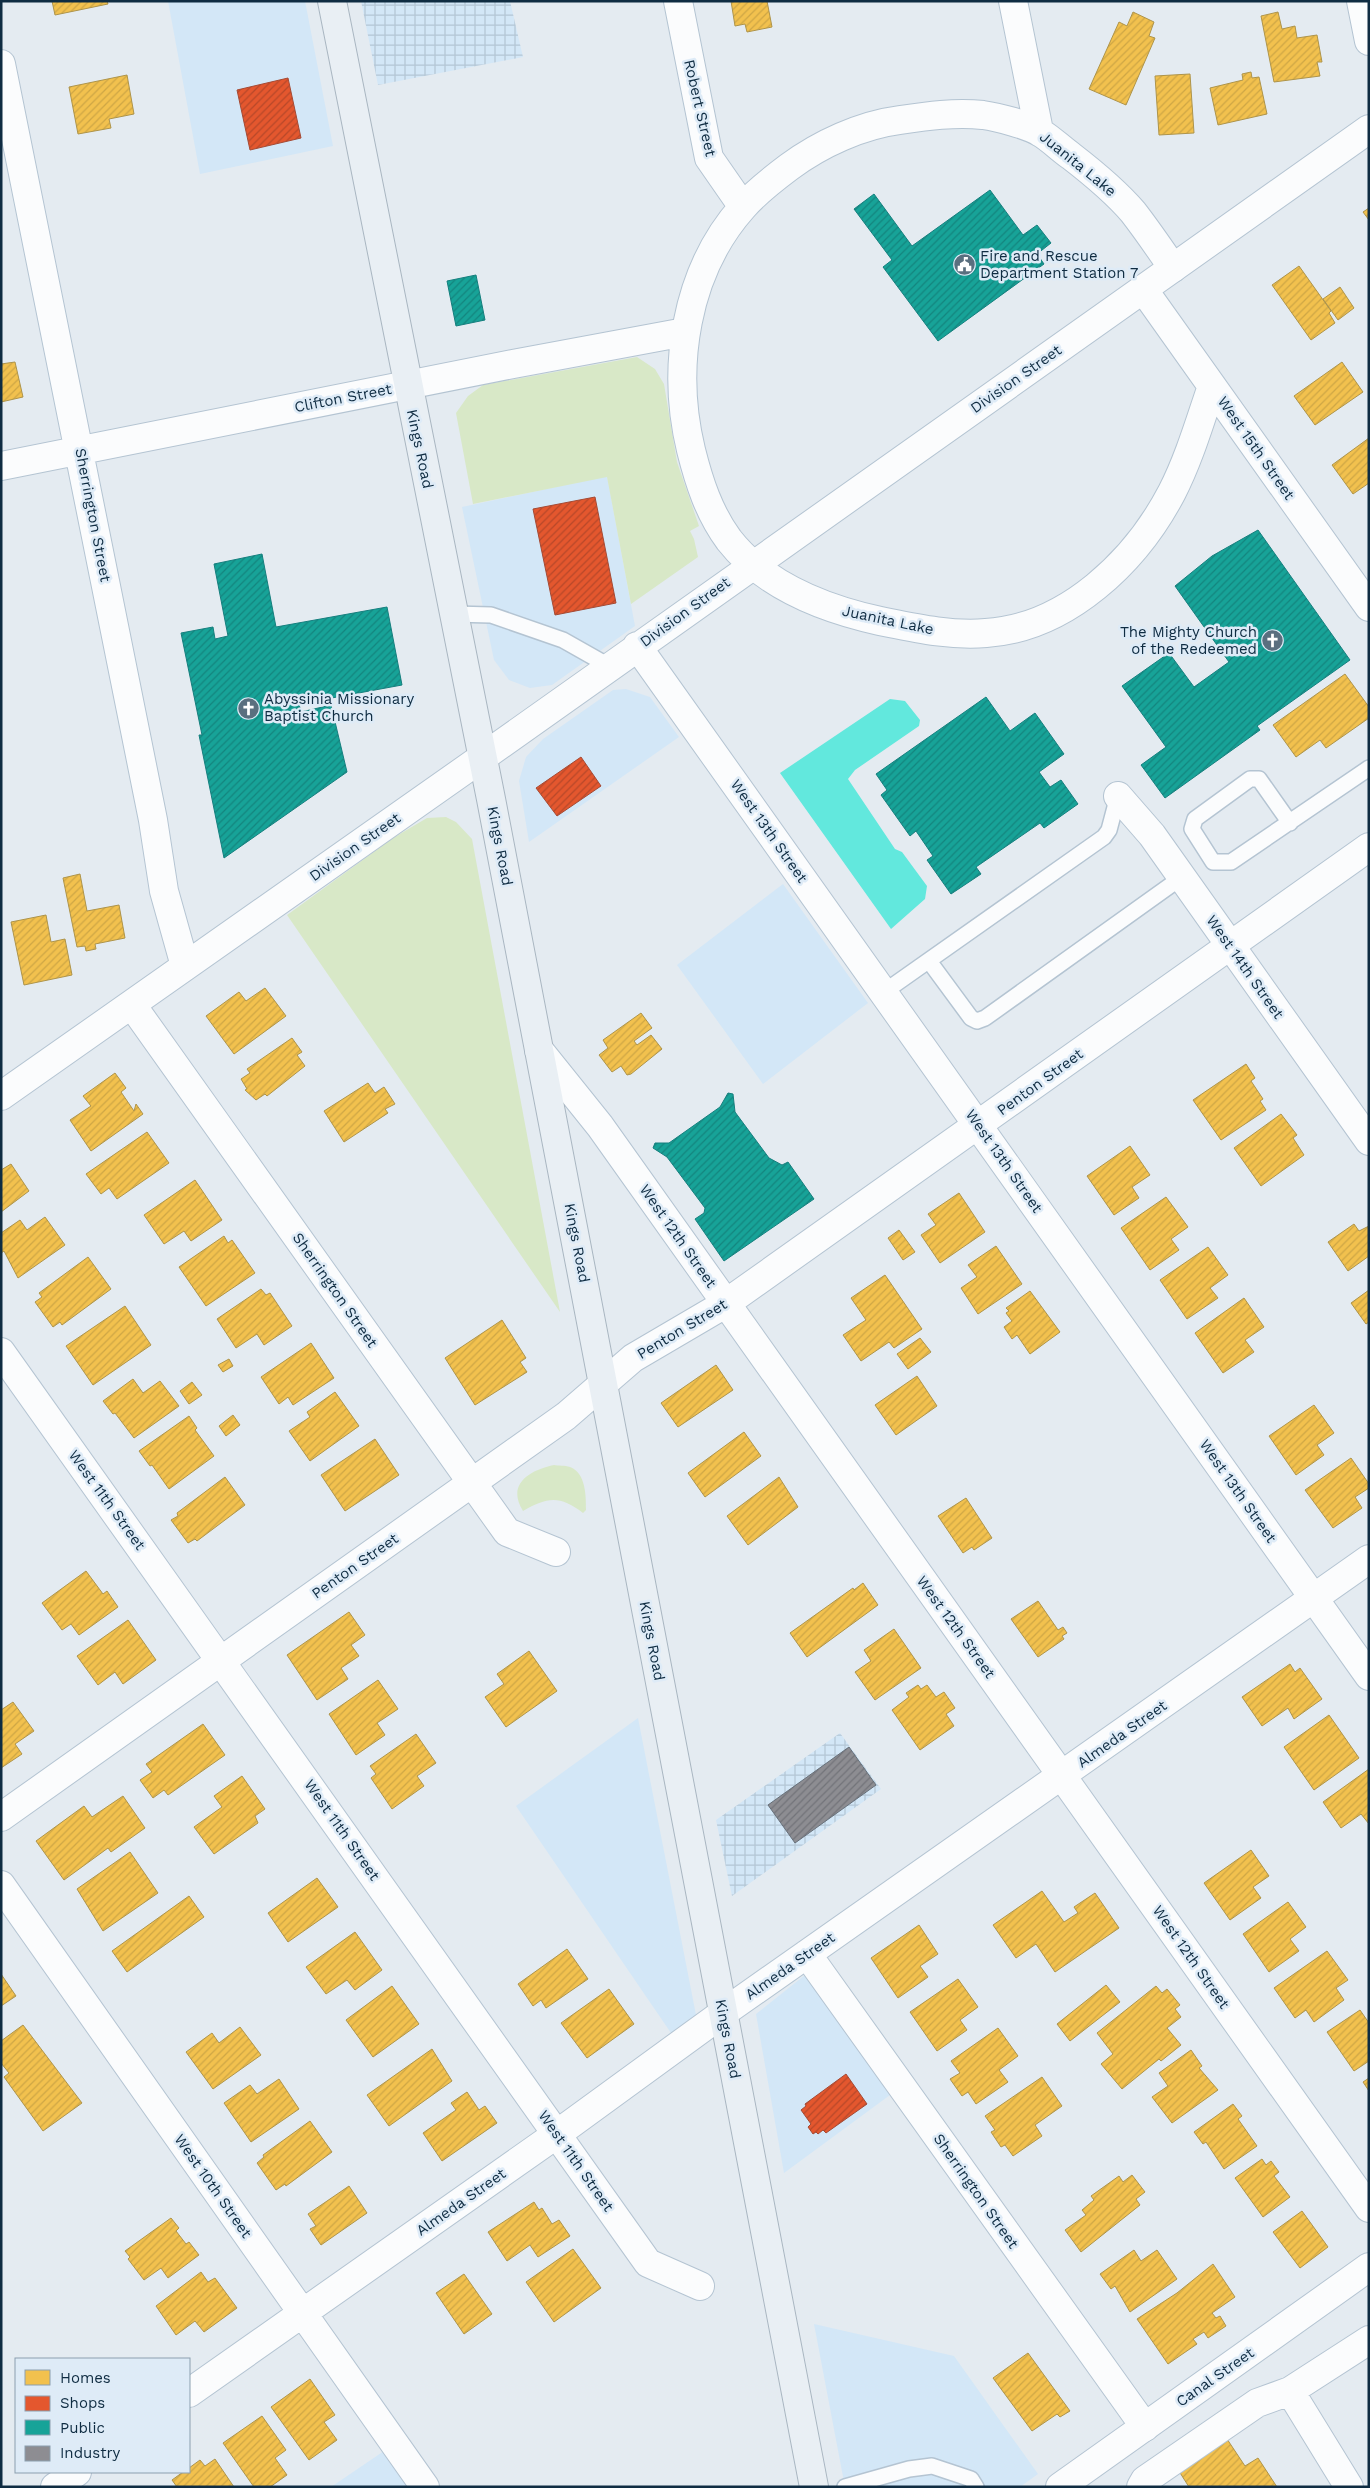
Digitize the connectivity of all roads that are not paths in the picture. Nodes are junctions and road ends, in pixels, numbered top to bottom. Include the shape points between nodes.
1 (332, 1) edge
2 (678, 1) edge
3 (1013, 1) edge
4 (1361, 1) edge
5 (1369, 41) edge
6 (1, 64) edge
7 (1369, 129) edge
8 (1039, 131) junction
9 (743, 207) junction
10 (1173, 268) junction
11 (1143, 289) junction
12 (685, 332) junction
13 (407, 386) junction
14 (1212, 386) junction
15 (80, 450) junction
16 (1, 466) edge
17 (752, 564) junction
18 (1369, 607) edge
19 (454, 614) junction
20 (637, 646) junction
21 (609, 666) junction
22 (483, 757) junction
23 (1369, 768) edge
24 (1118, 796) joint
25 (1290, 823) junction
26 (1369, 848) edge
27 (1182, 877) junction
28 (1230, 945) junction
29 (929, 961) junction
30 (185, 966) junction
31 (884, 992) junction
32 (132, 1005) junction
33 (539, 1050) junction
34 (1, 1096) edge
35 (979, 1125) junction
36 (1369, 1141) edge
37 (725, 1304) junction
38 (1, 1352) edge
39 (604, 1384) junction
40 (472, 1482) junction
41 (556, 1552) dead end
42 (1369, 1559) edge
43 (1313, 1598) junction
44 (222, 1660) junction
45 (1369, 1676) edge
46 (1062, 1776) junction
47 (1, 1817) edge
48 (1, 1885) edge
49 (807, 1954) junction
50 (723, 2012) junction
51 (557, 2134) junction
52 (1369, 2208) edge
53 (1369, 2267) edge
54 (700, 2286) dead end
55 (302, 2314) junction
56 (1365, 2342) edge
57 (1290, 2391) junction
58 (190, 2392) edge
59 (1145, 2427) junction
60 (76, 2473) edge
61 (56, 2487) edge
62 (425, 2487) edge
63 (814, 2487) edge
64 (845, 2487) edge
65 (976, 2487) edge
66 (1060, 2487) edge
67 (1141, 2487) edge
68 (1349, 2487) edge

1 - 13 main road, Kings Road
2 - 9 street, Robert Street via 709,158
3 - 8 street
4 - 5 street
6 - 15 street, Sherrington Street
7 - 10 street, Division Street
8 - 9 street, Juanita Lake via 984,115 937,114 887,121 840,137 804,156
8 - 10 street, Juanita Lake via 1102,181 1126,205
9 - 12 street, Juanita Lake via 713,250 692,302
10 - 11 street, Division Street
11 - 14 street, West 15th Street
11 - 17 street, Division Street
12 - 13 street, Clifton Street
12 - 17 street, Juanita Lake via 681,378 686,431 700,484 725,533
13 - 15 street, Clifton Street
13 - 19 main road, Kings Road
14 - 17 street, Juanita Lake via 1192,445 1172,492 1156,519 1125,558 1089,592 1037,621 984,634 928,630 854,615 797,593
14 - 18 street, West 15th Street
15 - 16 street, Clifton Street
15 - 30 street, Sherrington Street via 164,891
17 - 20 street, Division Street
19 - 21 lane via 491,615 563,640
19 - 22 main road, Kings Road
20 - 21 street, Division Street
20 - 31 street, West 13th Street
21 - 22 street, Division Street
22 - 30 street, Division Street
22 - 33 main road, Kings Road
23 - 25 lane
24 - 27 street, West 14th Street
24 - 29 lane via 1104,837
25 - 25 lane via 1231,862 1213,862 1192,829 1195,819 1250,779 1259,779
26 - 28 street, Penton Street
27 - 28 street, West 14th Street
27 - 29 lane via 977,1021 971,1018
28 - 35 street, Penton Street
28 - 36 street, West 14th Street
29 - 31 lane
30 - 32 street, Division Street
31 - 35 street, West 13th Street
32 - 34 street, Division Street
32 - 40 street, Sherrington Street
33 - 37 street, West 12th Street via 600,1126
33 - 39 main road, Kings Road
35 - 37 street, Penton Street
35 - 43 street, West 13th Street
37 - 39 street, Penton Street via 633,1358
37 - 46 street, West 12th Street
38 - 44 street, West 11th Street
39 - 40 street, Penton Street via 566,1416
39 - 50 main road, Kings Road
40 - 41 street, Sherrington Street via 507,1532
40 - 44 street, Penton Street
42 - 43 street, Almeda Street
43 - 45 street, West 13th Street
43 - 46 street, Almeda Street
44 - 47 street, Penton Street
44 - 51 street, West 11th Street
46 - 49 street, Almeda Street
46 - 52 street, West 12th Street
48 - 55 street, West 10th Street
49 - 50 street, Almeda Street
49 - 59 street, Sherrington Street
50 - 51 street, Almeda Street
50 - 63 main road, Kings Road
51 - 54 street, West 11th Street via 648,2263
51 - 55 street, Almeda Street
53 - 59 street, Canal Street
55 - 58 street, Almeda Street
55 - 62 street, West 10th Street
56 - 57 street
57 - 67 street via 1257,2403 1145,2480
57 - 68 street
59 - 66 street, Canal Street
60 - 61 street
64 - 65 lane via 932,2466 970,2479

